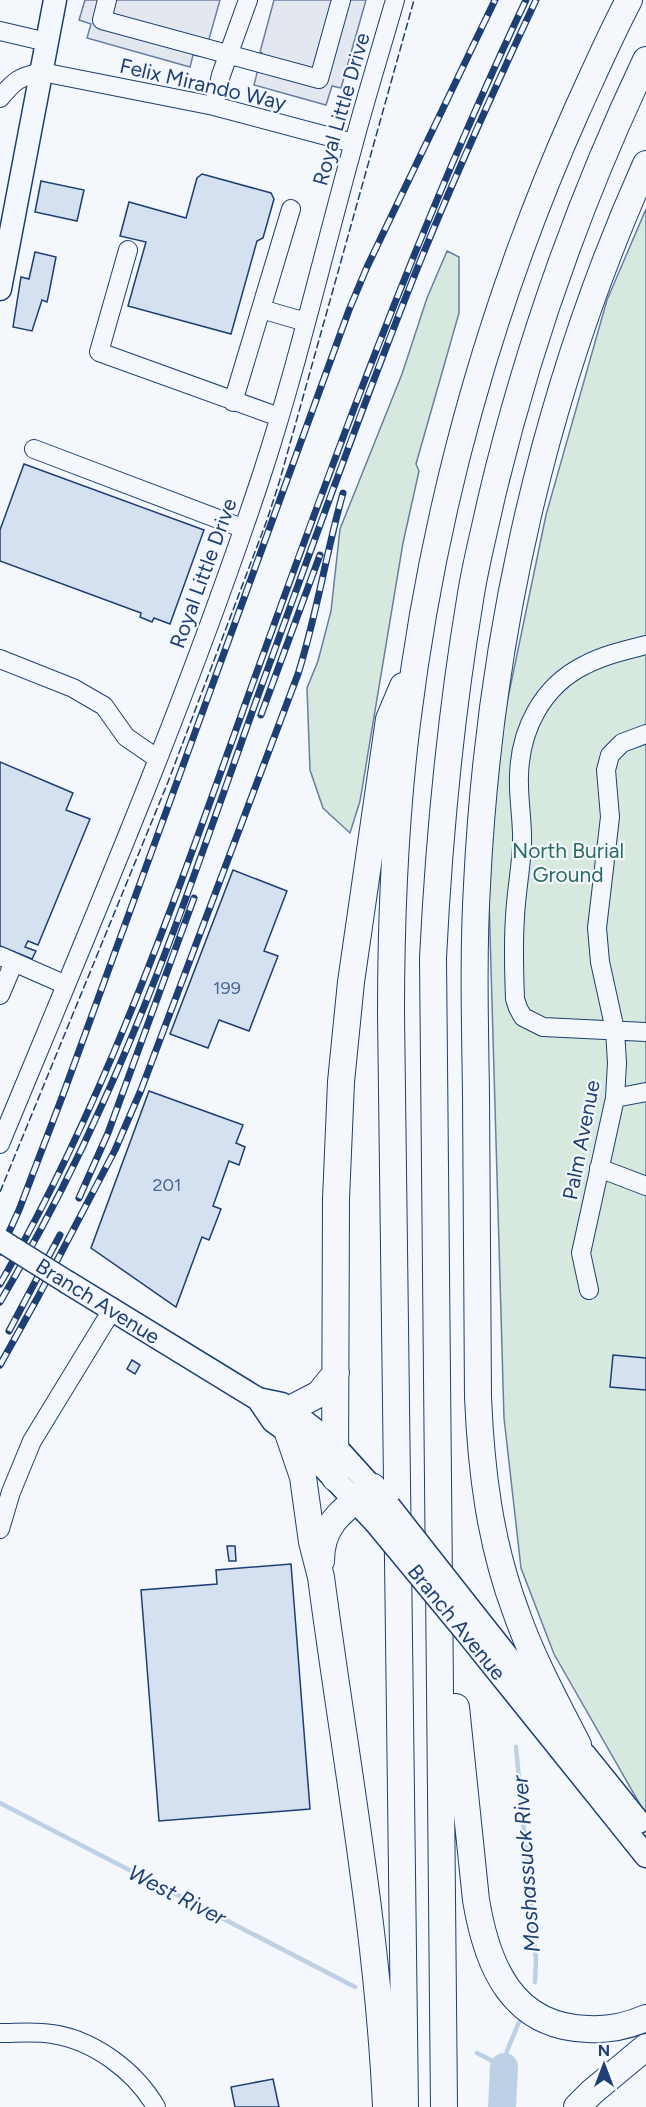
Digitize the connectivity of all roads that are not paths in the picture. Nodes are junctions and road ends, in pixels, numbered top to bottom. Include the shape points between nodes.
1 (55, 0) edge
2 (107, 0) edge
3 (248, 0) edge
4 (341, 0) edge
5 (395, 0) edge
6 (615, 0) edge
7 (629, 0) edge
8 (0, 31) edge
9 (47, 42) junction
10 (227, 55) junction
11 (646, 60) edge
12 (599, 61) junction
13 (42, 72) junction
14 (646, 92) edge
15 (0, 98) edge
16 (214, 106) junction
17 (353, 143) junction
18 (646, 164) edge
19 (596, 170) junction
20 (291, 209) dead end
21 (128, 250) dead end
22 (0, 289) edge
23 (261, 309) junction
24 (306, 322) junction
25 (233, 402) junction
26 (279, 417) junction
27 (34, 449) dead end
28 (242, 528) junction
29 (646, 645) edge
30 (416, 656) junction
31 (0, 659) edge
32 (646, 734) edge
33 (158, 759) junction
34 (7, 959) edge
35 (66, 985) junction
36 (0, 995) edge
37 (615, 1030) junction
38 (646, 1032) edge
39 (646, 1092) edge
40 (615, 1098) junction
41 (0, 1144) edge
42 (599, 1168) junction
43 (646, 1186) edge
44 (0, 1240) edge
45 (589, 1290) dead end
46 (112, 1310) junction
47 (336, 1373) junction
48 (288, 1420) junction
49 (336, 1447) junction
50 (335, 1478) junction
51 (374, 1504) junction
52 (0, 1529) edge
53 (439, 1542) junction
54 (321, 1577) junction
55 (471, 1625) junction
56 (578, 1745) junction
57 (646, 1831) edge
58 (646, 1856) edge
59 (646, 2018) edge
60 (0, 2033) edge
61 (646, 2047) edge
62 (156, 2107) edge
63 (387, 2107) edge
64 (405, 2107) edge
65 (444, 2107) edge
66 (577, 2107) edge

1 - 9 main road
2 - 10 street via 102,20
3 - 10 street
4 - 10 street via 320,79
5 - 17 street, Royal Little Drive
6 - 12 highway
7 - 12 highway
8 - 9 street
9 - 13 main road
10 - 16 street
11 - 19 highway
12 - 30 highway via 541,193 492,329 446,498
13 - 15 street via 22,77
13 - 16 street, Felix Mirando Way
13 - 22 main road
14 - 19 highway
16 - 17 street, Felix Mirando Way
17 - 24 street, Royal Little Drive
18 - 56 highway via 579,333 517,562 496,678 477,885 478,1397 483,1462 495,1542 515,1611
19 - 53 highway via 508,426 470,598 446,761 433,957
20 - 23 street
21 - 25 street via 99,352
23 - 24 street
23 - 25 street
24 - 26 street, Royal Little Drive
25 - 26 street
26 - 28 street, Royal Little Drive
27 - 28 street
28 - 33 street, Royal Little Drive
29 - 37 street via 585,665 562,679 529,723 518,778 522,843 514,941 518,1008 524,1017 543,1027
30 - 47 highway via 389,719 345,1032 336,1181
30 - 64 highway via 398,821 391,993
31 - 33 street via 73,688 104,706 126,737
32 - 37 street, Palm Avenue via 622,743 610,755 606,770 610,817 597,928
33 - 35 street, Royal Little Drive
34 - 35 street
34 - 36 street
35 - 41 street, Royal Little Drive
37 - 38 street
37 - 40 street, Palm Avenue
39 - 40 street
40 - 42 street, Palm Avenue
42 - 43 street
42 - 45 street, Palm Avenue via 581,1253
44 - 46 main road, Branch Avenue, bridge
46 - 48 main road, Branch Avenue via 258,1399 273,1421
46 - 52 street via 32,1441
47 - 48 highway via 320,1394
47 - 49 highway
48 - 49 main road, Branch Avenue
48 - 50 main road, Branch Avenue via 294,1436
48 - 54 highway
49 - 50 highway
49 - 51 main road, Branch Avenue
50 - 51 main road, Branch Avenue
51 - 54 highway via 337,1516 329,1526 322,1544
51 - 55 main road, Branch Avenue, bridge
53 - 59 highway via 476,1900 492,1964 526,2009 551,2024 599,2030
53 - 65 highway
54 - 63 highway via 370,1926
55 - 56 main road, Branch Avenue
55 - 58 main road, Branch Avenue
56 - 57 main road, Branch Avenue
60 - 62 street via 52,2034 80,2042 121,2066
61 - 66 highway

